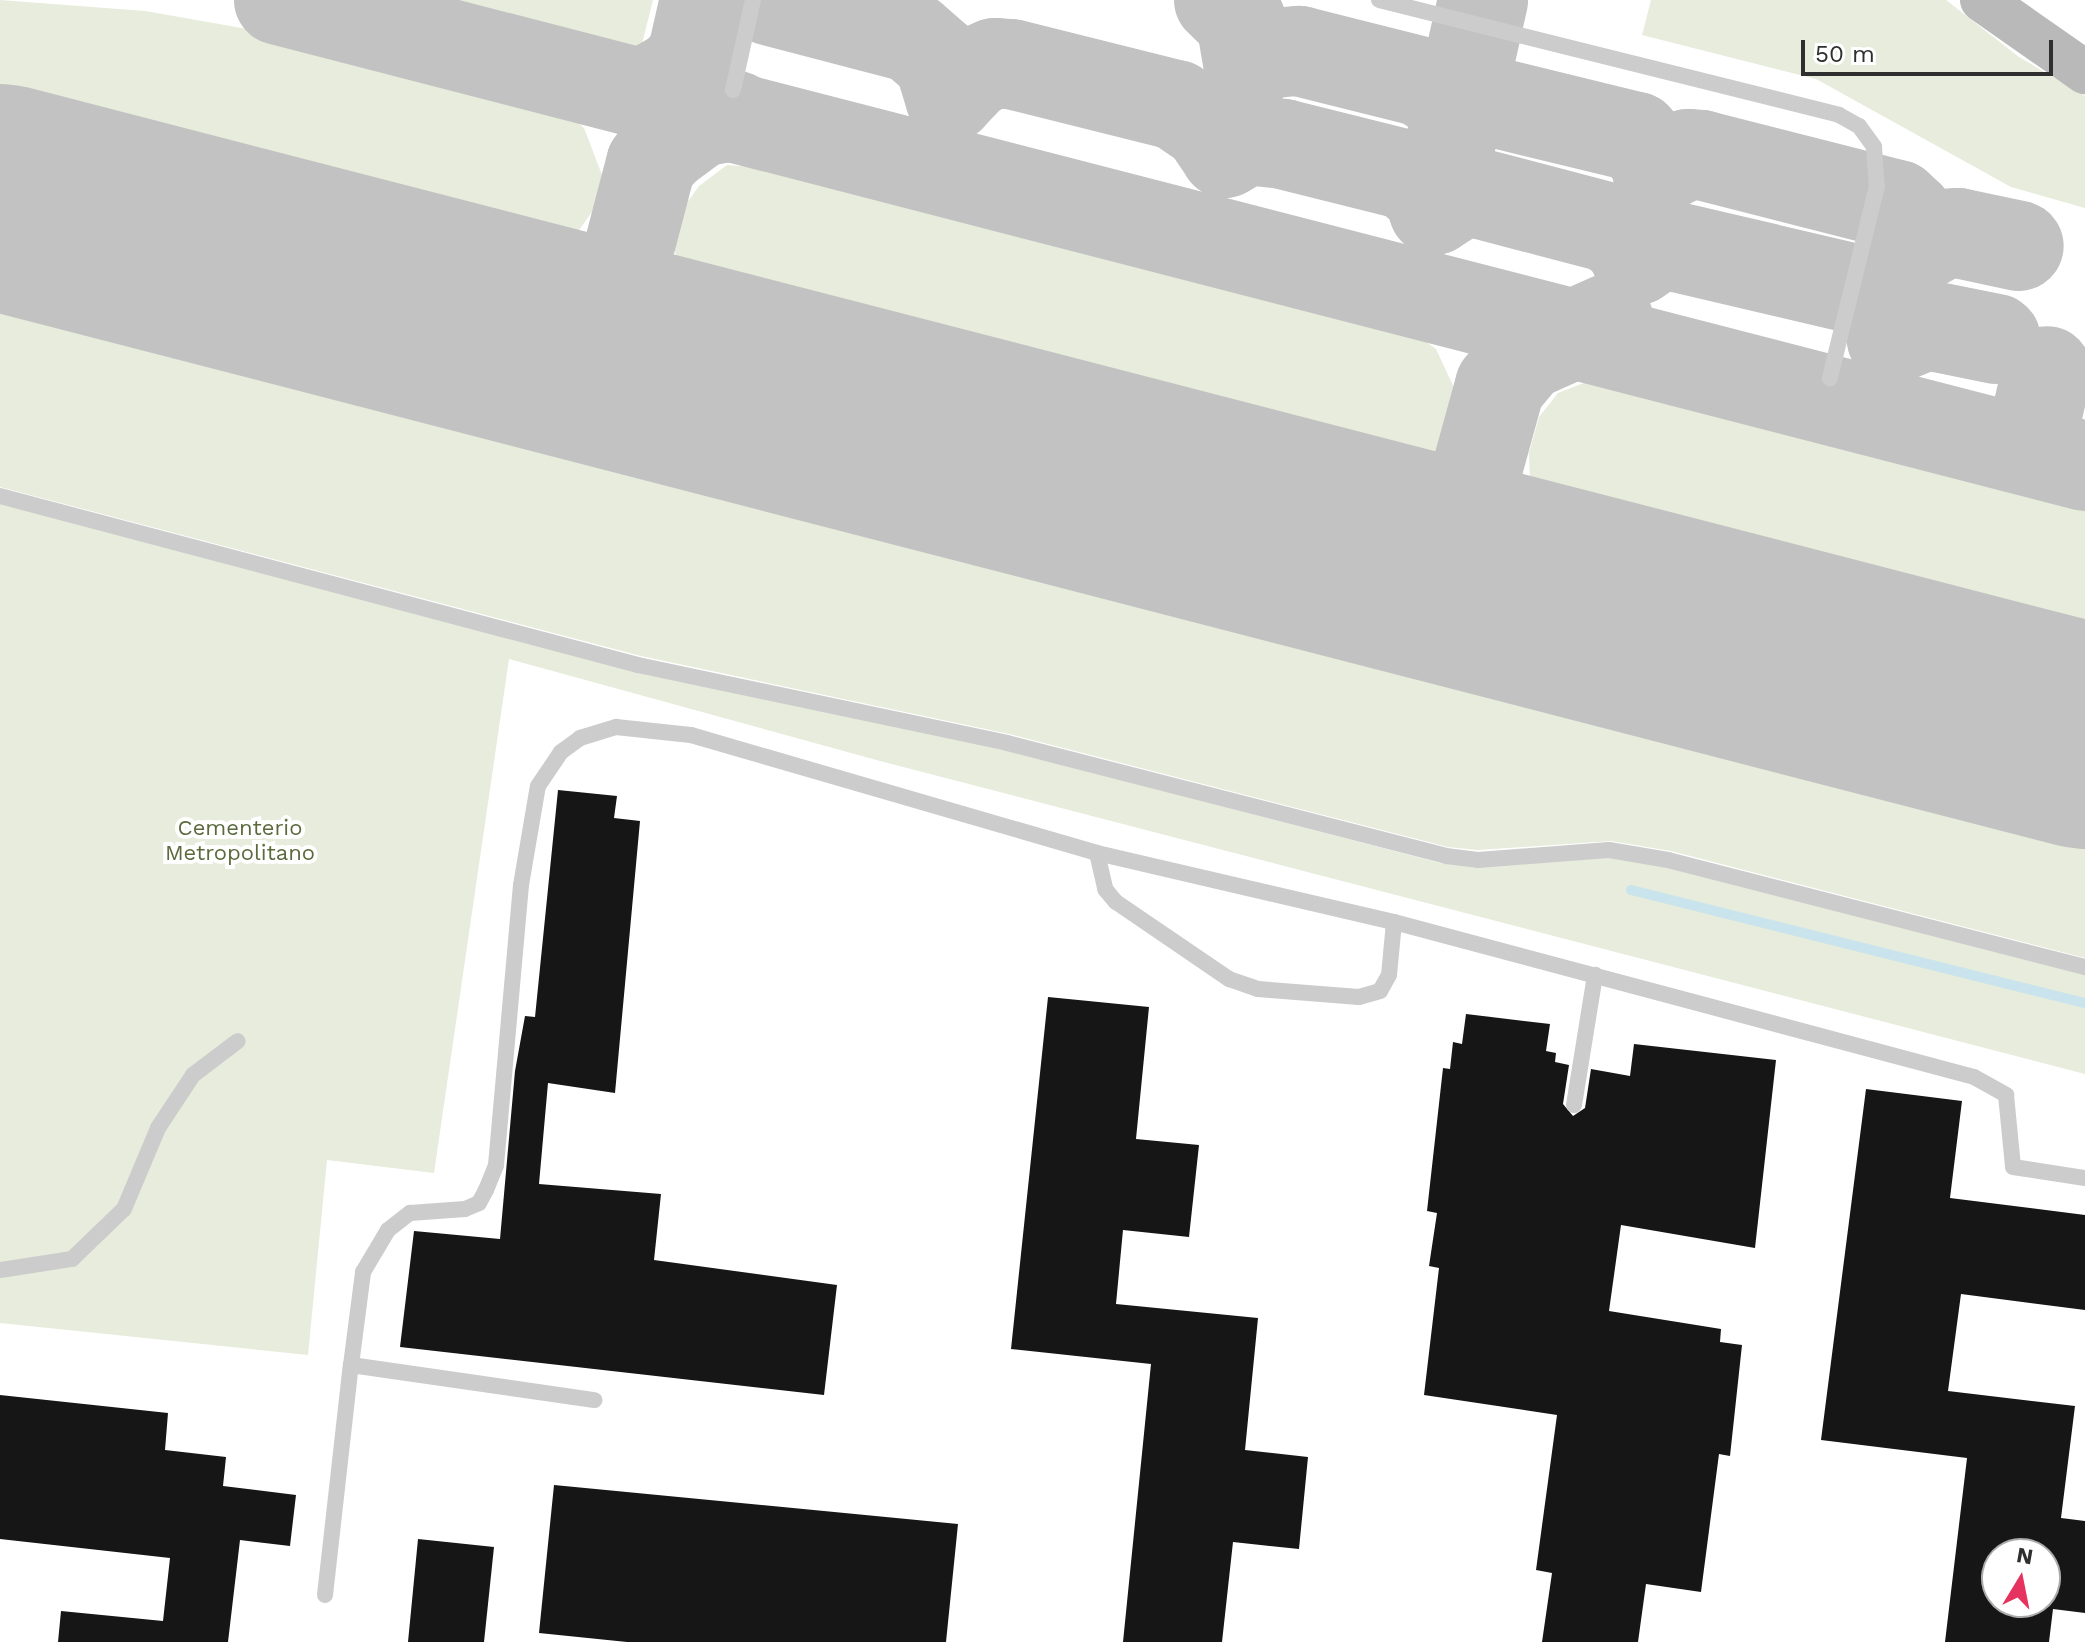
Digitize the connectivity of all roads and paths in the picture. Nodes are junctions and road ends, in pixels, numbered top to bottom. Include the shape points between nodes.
1 (753, 0) edge
2 (1379, 0) edge
3 (1982, 0) edge
4 (2085, 72) edge
5 (733, 90) dead end
6 (1830, 378) dead end
7 (0, 496) edge
8 (1097, 853) junction
9 (1394, 922) junction
10 (2085, 967) edge
11 (1595, 975) junction
12 (238, 1041) dead end
13 (1574, 1105) dead end
14 (2085, 1178) edge
15 (0, 1270) edge
16 (351, 1365) junction
17 (594, 1400) dead end
18 (325, 1595) dead end

1 - 5 lane
2 - 6 lane via 1839,115 1859,126 1874,147 1877,186
3 - 4 main road
7 - 10 lane via 638,665 1007,743 1446,856 1478,860 1609,850 1668,860
8 - 9 lane
8 - 9 lane via 1105,889 1116,902 1229,979 1258,989 1359,997 1380,991 1389,975
8 - 16 lane via 691,735 616,727 580,738 548,769 530,820 496,1165 479,1203 410,1213 373,1249 363,1272
9 - 11 lane
11 - 13 lane
11 - 14 lane via 1992,1083 2006,1095 2013,1167
12 - 15 lane via 193,1075 158,1128 124,1209 72,1259
16 - 17 lane
16 - 18 lane

